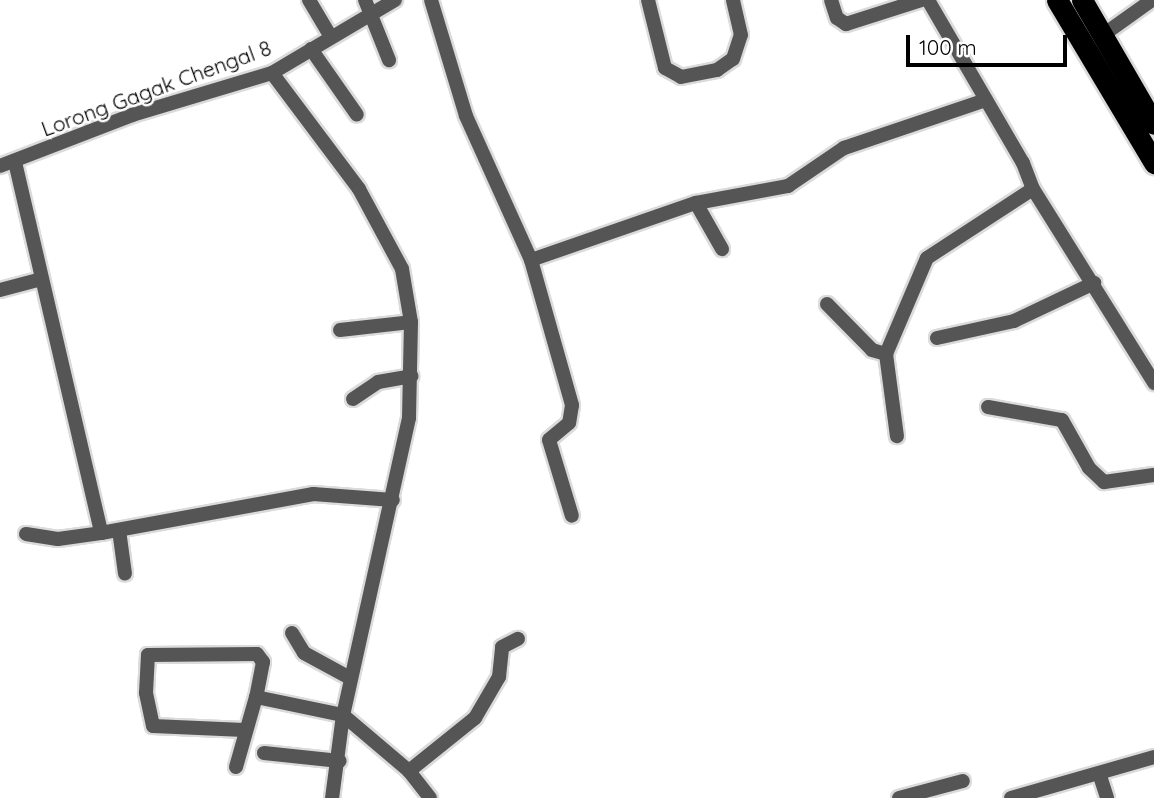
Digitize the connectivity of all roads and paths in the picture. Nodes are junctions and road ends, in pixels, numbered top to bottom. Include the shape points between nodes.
1 (309, 0) edge
2 (395, 0) edge
3 (431, 0) edge
4 (648, 0) edge
5 (733, 0) edge
6 (831, 0) edge
7 (921, 0) edge
8 (928, 0) edge
9 (1057, 0) edge
10 (1082, 0) edge
11 (1152, 0) edge
12 (368, 6) edge
13 (1103, 35) junction
14 (331, 37) junction
15 (311, 49) junction
16 (389, 60) dead end
17 (272, 73) junction
18 (986, 100) junction
19 (357, 115) dead end
20 (1154, 124) edge
21 (15, 162) junction
22 (1154, 163) edge
23 (0, 166) edge
24 (1033, 189) junction
25 (696, 203) junction
26 (722, 249) dead end
27 (531, 260) junction
28 (42, 279) junction
29 (1094, 284) junction
30 (0, 290) edge
31 (827, 304) dead end
32 (411, 322) junction
33 (340, 330) dead end
34 (937, 338) dead end
35 (886, 354) junction
36 (411, 376) junction
37 (1154, 383) edge
38 (353, 399) dead end
39 (988, 407) dead end
40 (897, 436) dead end
41 (1154, 475) edge
42 (393, 500) junction
43 (572, 516) dead end
44 (119, 530) junction
45 (101, 533) junction
46 (26, 534) dead end
47 (125, 574) dead end
48 (292, 633) dead end
49 (518, 639) dead end
50 (348, 677) junction
51 (256, 697) junction
52 (343, 715) junction
53 (244, 730) junction
54 (264, 753) dead end
55 (1154, 757) edge
56 (340, 761) junction
57 (236, 767) dead end
58 (409, 771) junction
59 (1100, 776) junction
60 (962, 781) dead end
61 (332, 798) edge
62 (430, 798) edge
63 (899, 798) edge
64 (1011, 798) edge
65 (1107, 798) edge

1 - 14 street
2 - 12 street, Lorong Gagak Chengal 8
3 - 27 street via 466,116
4 - 5 street via 665,68 681,77 717,70 733,59 741,35
6 - 7 street via 836,19 846,24
8 - 18 street
9 - 22 highway
10 - 13 highway
11 - 13 street
12 - 14 street, Lorong Gagak Chengal 8
12 - 16 street
13 - 20 highway
14 - 15 street, Lorong Gagak Chengal 8
15 - 17 street, Lorong Gagak Chengal 8
15 - 19 street
17 - 21 street, Lorong Gagak Chengal 8 via 132,115
17 - 32 street via 359,189 392,244
18 - 24 street
18 - 25 street via 844,148 788,186
21 - 23 street, Lorong Gagak Chengal 8
21 - 28 street
24 - 29 street
24 - 35 street via 927,258
25 - 26 street
25 - 27 street
27 - 43 street via 572,405 569,423 549,440
28 - 30 street
28 - 45 street
29 - 34 street via 1014,321
29 - 37 street
31 - 35 street via 872,350
32 - 33 street
32 - 36 street
35 - 40 street
36 - 38 street via 378,382
36 - 42 street
39 - 41 street via 1062,420 1089,468 1104,482
42 - 44 street via 313,494
42 - 50 street
44 - 45 street
44 - 47 street
45 - 46 street via 58,539
48 - 50 street via 304,653
49 - 58 street via 502,647 499,677 475,718
50 - 52 street
51 - 52 street
51 - 53 street
51 - 53 street via 263,662 257,654 155,652 147,658 153,726
52 - 56 street
52 - 58 street
53 - 57 street
54 - 56 street
55 - 59 street
56 - 61 street
58 - 62 street
59 - 64 street
59 - 65 street
60 - 63 street

